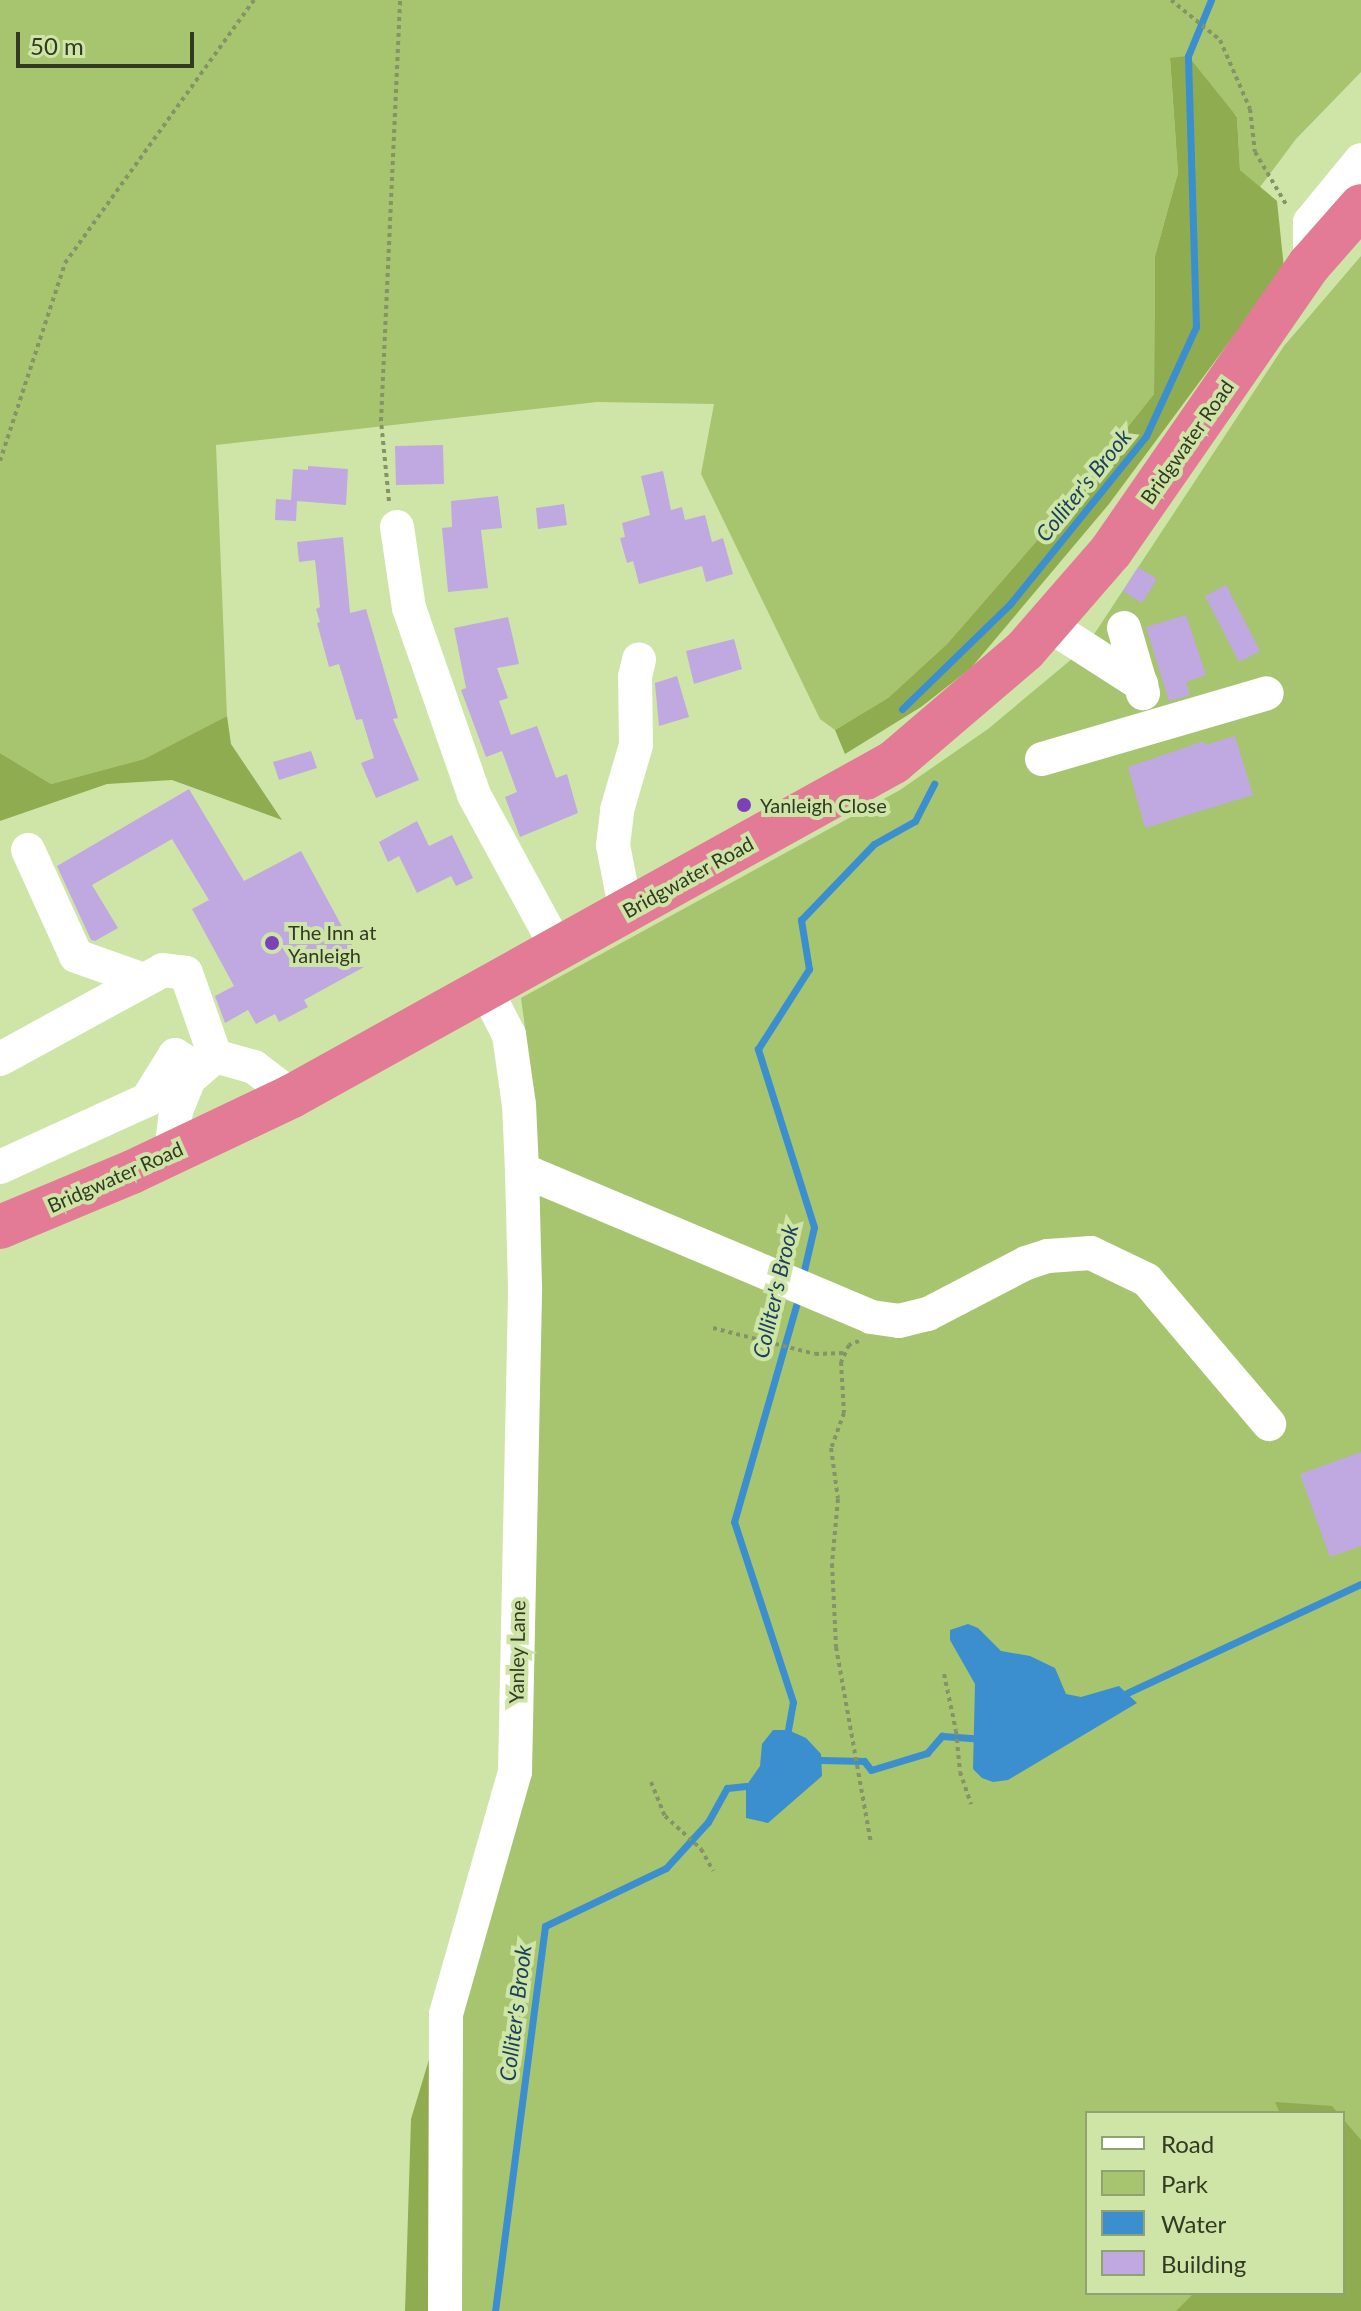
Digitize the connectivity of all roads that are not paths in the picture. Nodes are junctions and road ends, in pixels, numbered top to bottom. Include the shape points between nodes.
1 (1361, 160) edge
2 (1361, 206) edge
3 (1310, 264) junction
4 (397, 527) road end
5 (1047, 624) junction
6 (1124, 628) dead end
7 (639, 659) dead end
8 (1141, 684) junction
9 (1267, 693) dead end
10 (1153, 724) junction
11 (1042, 759) dead end
12 (28, 850) dead end
13 (626, 912) junction
14 (558, 950) junction
15 (144, 980) junction
16 (486, 990) junction
17 (0, 1059) edge
18 (207, 1063) junction
19 (292, 1096) junction
20 (171, 1154) junction
21 (0, 1167) edge
22 (522, 1170) junction
23 (0, 1227) edge
24 (1269, 1424) dead end
25 (445, 2311) edge

1 - 3 street via 1310,222
2 - 3 highway, Bridgwater Road
3 - 5 highway, Bridgwater Road via 1111,551
4 - 14 street via 409,608 474,795
5 - 8 street
5 - 13 highway, Bridgwater Road via 1025,650 894,762
6 - 8 street
7 - 13 street via 636,745 613,845
8 - 10 street
9 - 10 street
10 - 11 street
12 - 15 street via 76,956
13 - 14 highway, Bridgwater Road
14 - 16 highway, Bridgwater Road
15 - 17 street
15 - 18 street via 163,970 186,973
16 - 19 highway, Bridgwater Road
16 - 22 street, Yanley Lane via 509,1035
18 - 19 street via 254,1067
18 - 20 street via 189,1079 176,1111
18 - 21 street via 175,1055 147,1100
19 - 20 highway, Bridgwater Road
20 - 23 highway, Bridgwater Road
22 - 24 street via 871,1317 899,1321 928,1314 1026,1263 1091,1253 1147,1280
22 - 25 street, Yanley Lane via 525,1287 515,1772 446,2014

